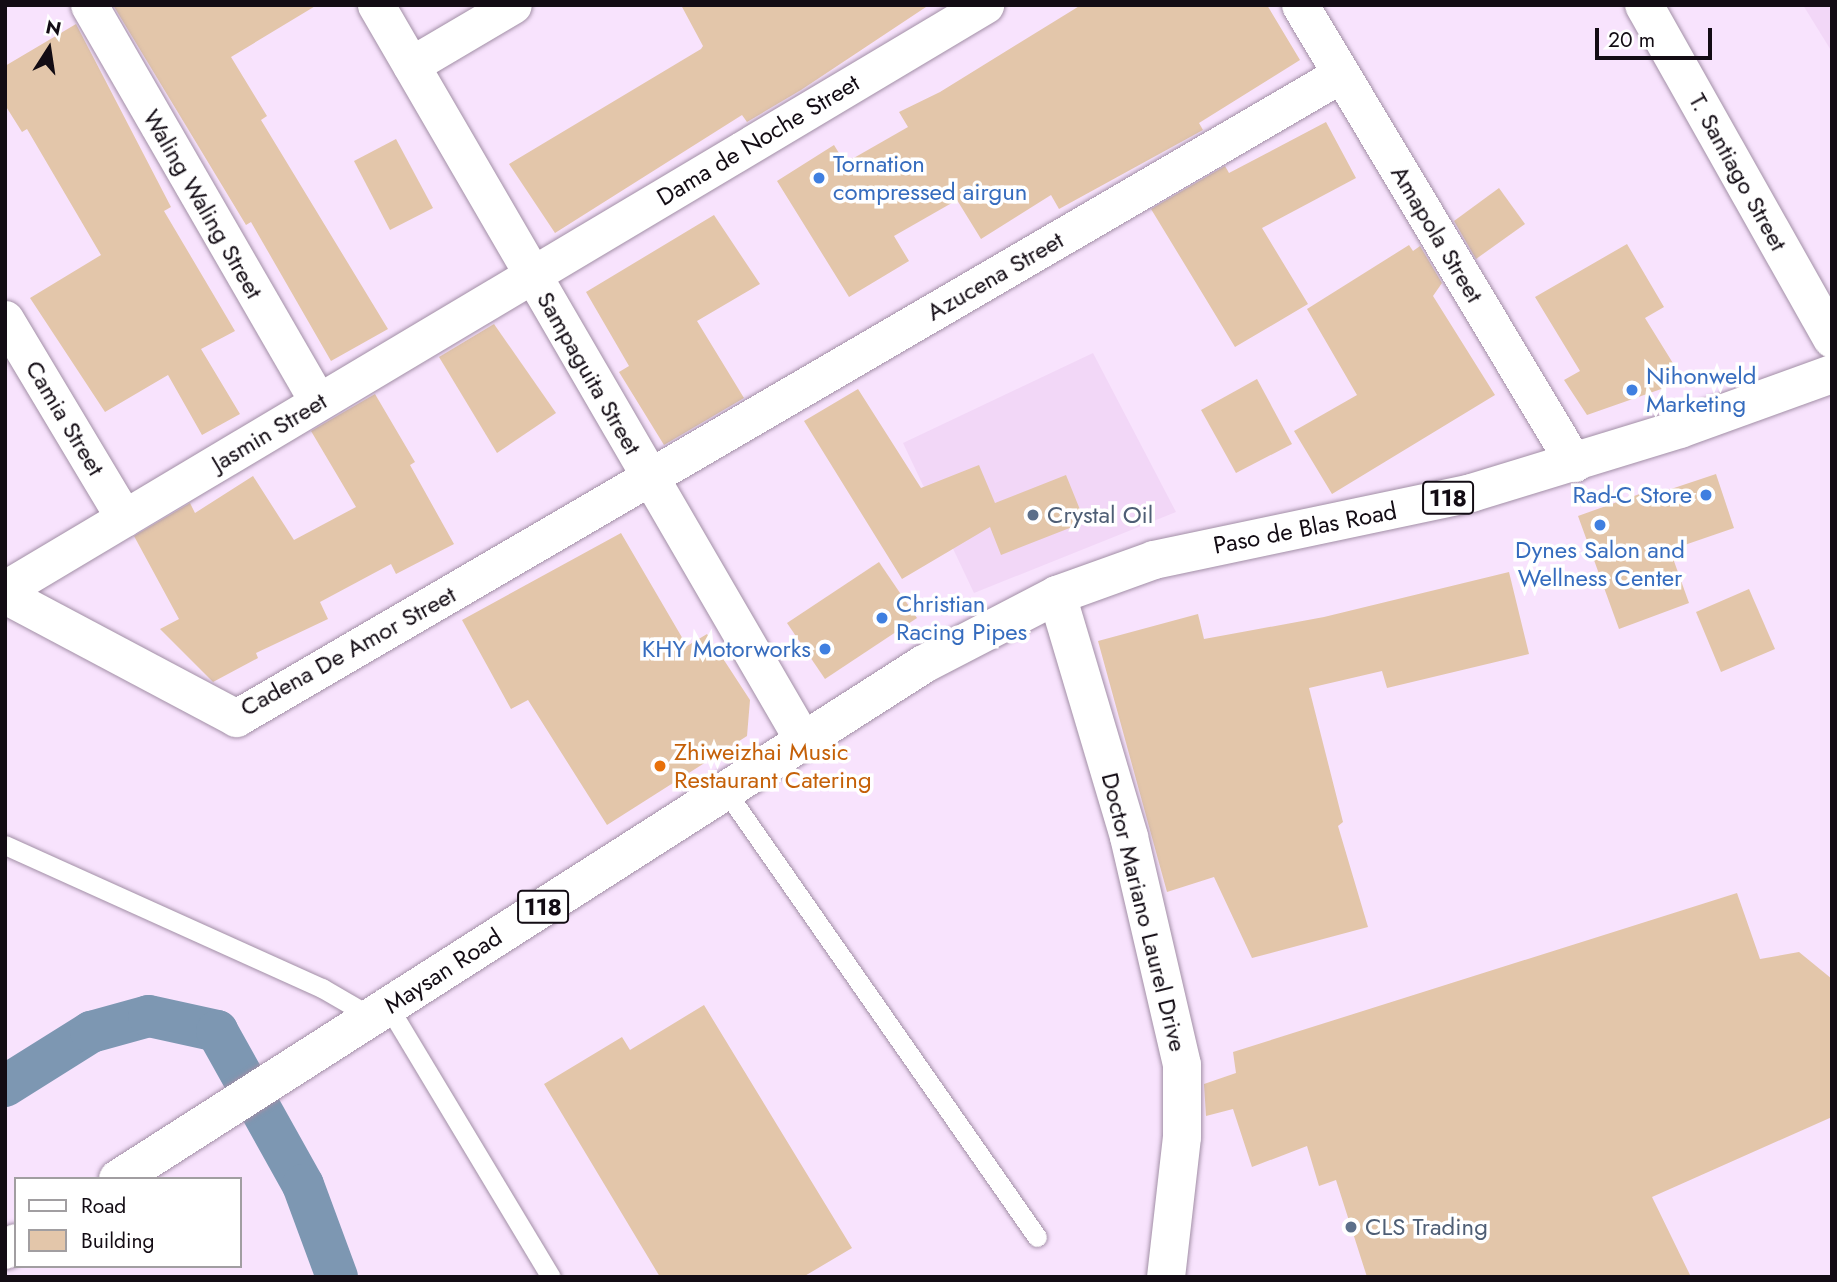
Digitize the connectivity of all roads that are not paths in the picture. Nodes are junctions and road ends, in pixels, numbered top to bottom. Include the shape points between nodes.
1 (89, 5) edge
2 (376, 5) edge
3 (513, 5) edge
4 (985, 5) edge
5 (1300, 5) edge
6 (1644, 5) edge
7 (411, 65) junction
8 (1341, 74) junction
9 (532, 275) junction
10 (5, 319) edge
11 (1832, 339) edge
12 (1832, 374) edge
13 (318, 402) junction
14 (1574, 464) junction
15 (649, 478) junction
16 (124, 518) junction
17 (5, 589) edge
18 (5, 595) edge
19 (1058, 595) junction
20 (803, 740) junction
21 (725, 790) junction
22 (5, 845) edge
23 (380, 1012) junction
24 (121, 1177) edge
25 (1037, 1237) dead end
26 (551, 1277) edge
27 (1166, 1277) edge

1 - 13 street, Waling Waling Street
2 - 7 street, Sampaguita Street
3 - 7 street
4 - 9 street, Dama de Noche Street
5 - 8 street, Amapola Street
6 - 11 main road, T. Santiago Street
7 - 9 street, Sampaguita Street
8 - 14 street, Amapola Street
8 - 15 street, Azucena Street
9 - 13 street, Jasmin Street
9 - 15 street, Sampaguita Street
10 - 16 street, Camia Street
12 - 14 main road, Paso de Blas Road / 118
13 - 16 street, Jasmin Street
14 - 19 main road, Paso de Blas Road / 118 via 1471,493 1154,560
15 - 18 street, Cadena De Amor Street via 236,718
15 - 20 street, Sampaguita Street
16 - 17 street, Jasmin Street
19 - 20 main road, Paso de Blas Road / 118 via 925,664
19 - 27 main road, Doctor Mariano Laurel Drive via 1132,850 1182,1065 1182,1137
20 - 21 main road, Maysan Road / 118
21 - 23 main road, Maysan Road / 118
21 - 25 lane
22 - 23 lane
23 - 24 main road, Maysan Road / 118
23 - 26 lane

